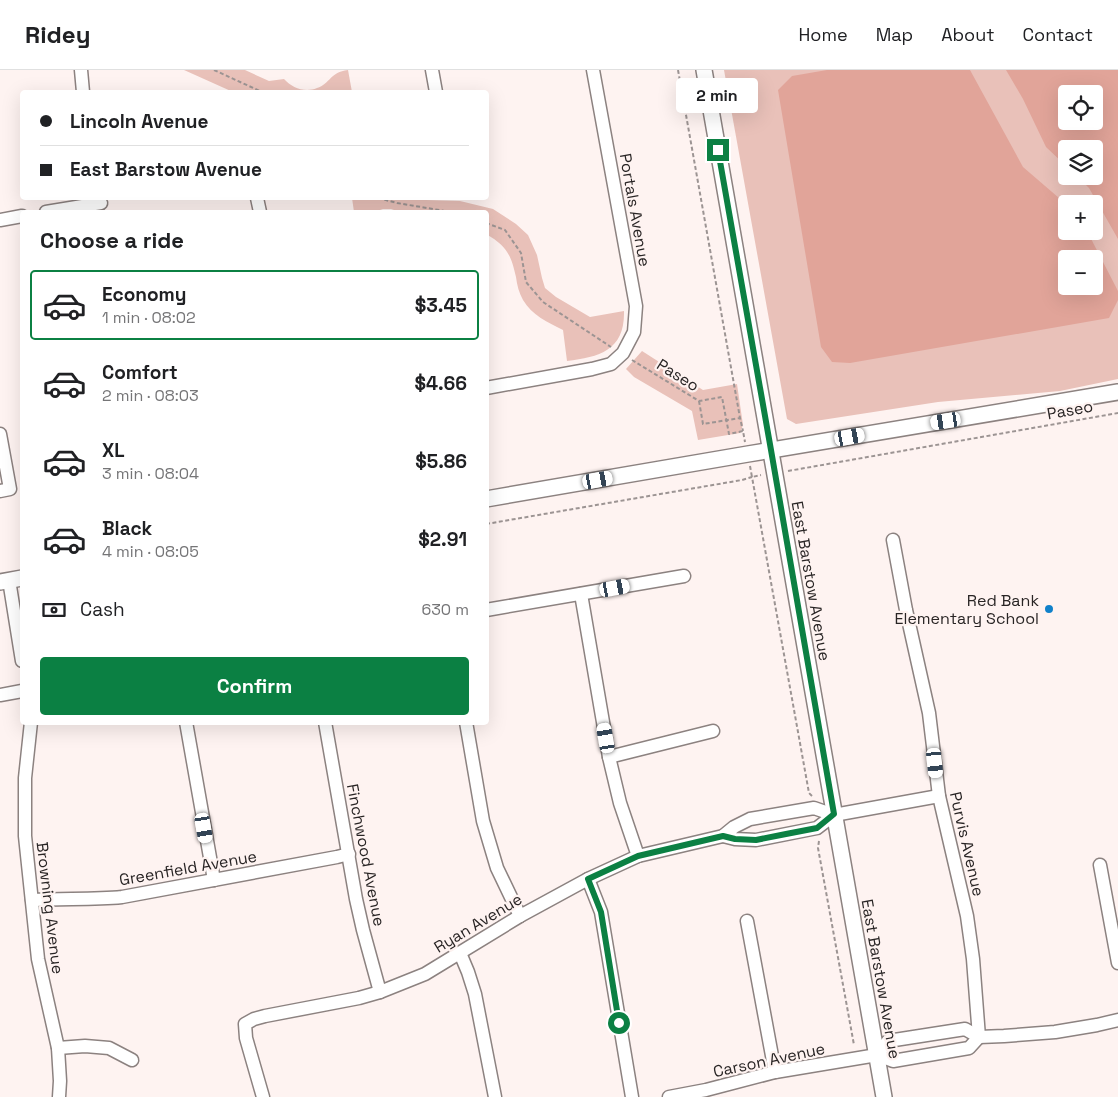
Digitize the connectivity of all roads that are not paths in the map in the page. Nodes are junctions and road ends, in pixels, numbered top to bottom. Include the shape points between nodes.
1 (81, 70) edge
2 (432, 70) edge
3 (594, 70) edge
4 (704, 70) edge
5 (84, 90) edge
6 (436, 90) edge
7 (102, 204) edge
8 (60, 210) edge
9 (20, 216) edge
10 (0, 220) edge
11 (489, 387) edge
12 (1118, 392) edge
13 (0, 434) edge
14 (771, 450) junction
15 (5, 490) edge
16 (489, 498) edge
17 (893, 540) dead end
18 (684, 576) dead end
19 (10, 580) edge
20 (581, 594) junction
21 (489, 609) edge
22 (20, 648) edge
23 (20, 691) edge
24 (0, 695) edge
25 (30, 725) edge
26 (187, 725) edge
27 (326, 725) edge
28 (467, 725) edge
29 (713, 731) dead end
30 (609, 757) junction
31 (939, 796) junction
32 (834, 814) junction
33 (723, 836) junction
34 (349, 854) junction
35 (638, 856) junction
36 (1100, 865) dead end
37 (588, 879) junction
38 (214, 880) junction
39 (32, 900) junction
40 (520, 916) junction
41 (747, 921) dead end
42 (460, 954) junction
43 (1118, 963) edge
44 (380, 992) junction
45 (1118, 1020) edge
46 (979, 1037) junction
47 (58, 1048) junction
48 (877, 1055) junction
49 (132, 1060) dead end
50 (775, 1072) junction
51 (60, 1097) edge
52 (263, 1097) edge
53 (496, 1097) edge
54 (632, 1097) edge
55 (669, 1097) edge
56 (884, 1097) edge

1 - 5 street
2 - 6 street
3 - 11 street, Portals Avenue via 636,306 634,332 623,353 611,364
4 - 14 street, East Barstow Avenue
7 - 8 street
9 - 10 street
12 - 14 street
13 - 15 street
14 - 16 street
14 - 32 street, East Barstow Avenue
17 - 31 street, Purvis Avenue via 929,713
18 - 20 street
19 - 22 street
20 - 21 street
20 - 30 street
23 - 24 street
25 - 39 street, Browning Avenue via 25,836
26 - 38 street
27 - 34 street, Finchwood Avenue
28 - 40 street via 496,868
29 - 30 street
30 - 35 street
31 - 32 street
31 - 46 street, Purvis Avenue via 966,916
32 - 33 street, Ryan Avenue via 817,828 756,840
32 - 33 street, Ryan Avenue via 814,808 750,819
32 - 48 street, East Barstow Avenue
33 - 35 street, Ryan Avenue
34 - 38 street, Greenfield Avenue
34 - 44 street, Finchwood Avenue via 363,930
35 - 37 street, Ryan Avenue
36 - 43 street
37 - 40 street, Ryan Avenue
37 - 54 street via 601,912
38 - 39 street, Greenfield Avenue via 122,897
39 - 47 street, Browning Avenue via 38,959
40 - 42 street, Ryan Avenue
41 - 50 street
42 - 44 street, Ryan Avenue via 425,974
42 - 53 street via 475,994
44 - 52 street, Ryan Avenue via 265,1016 246,1024 246,1038
45 - 46 street, Carson Avenue via 1056,1032
46 - 48 street, Carson Avenue via 969,1048 893,1061
46 - 48 street, Carson Avenue via 965,1029 888,1040
47 - 49 street via 109,1048
47 - 51 street, Browning Avenue
48 - 50 street, Carson Avenue
48 - 56 street, East Barstow Avenue
50 - 55 street, Carson Avenue

